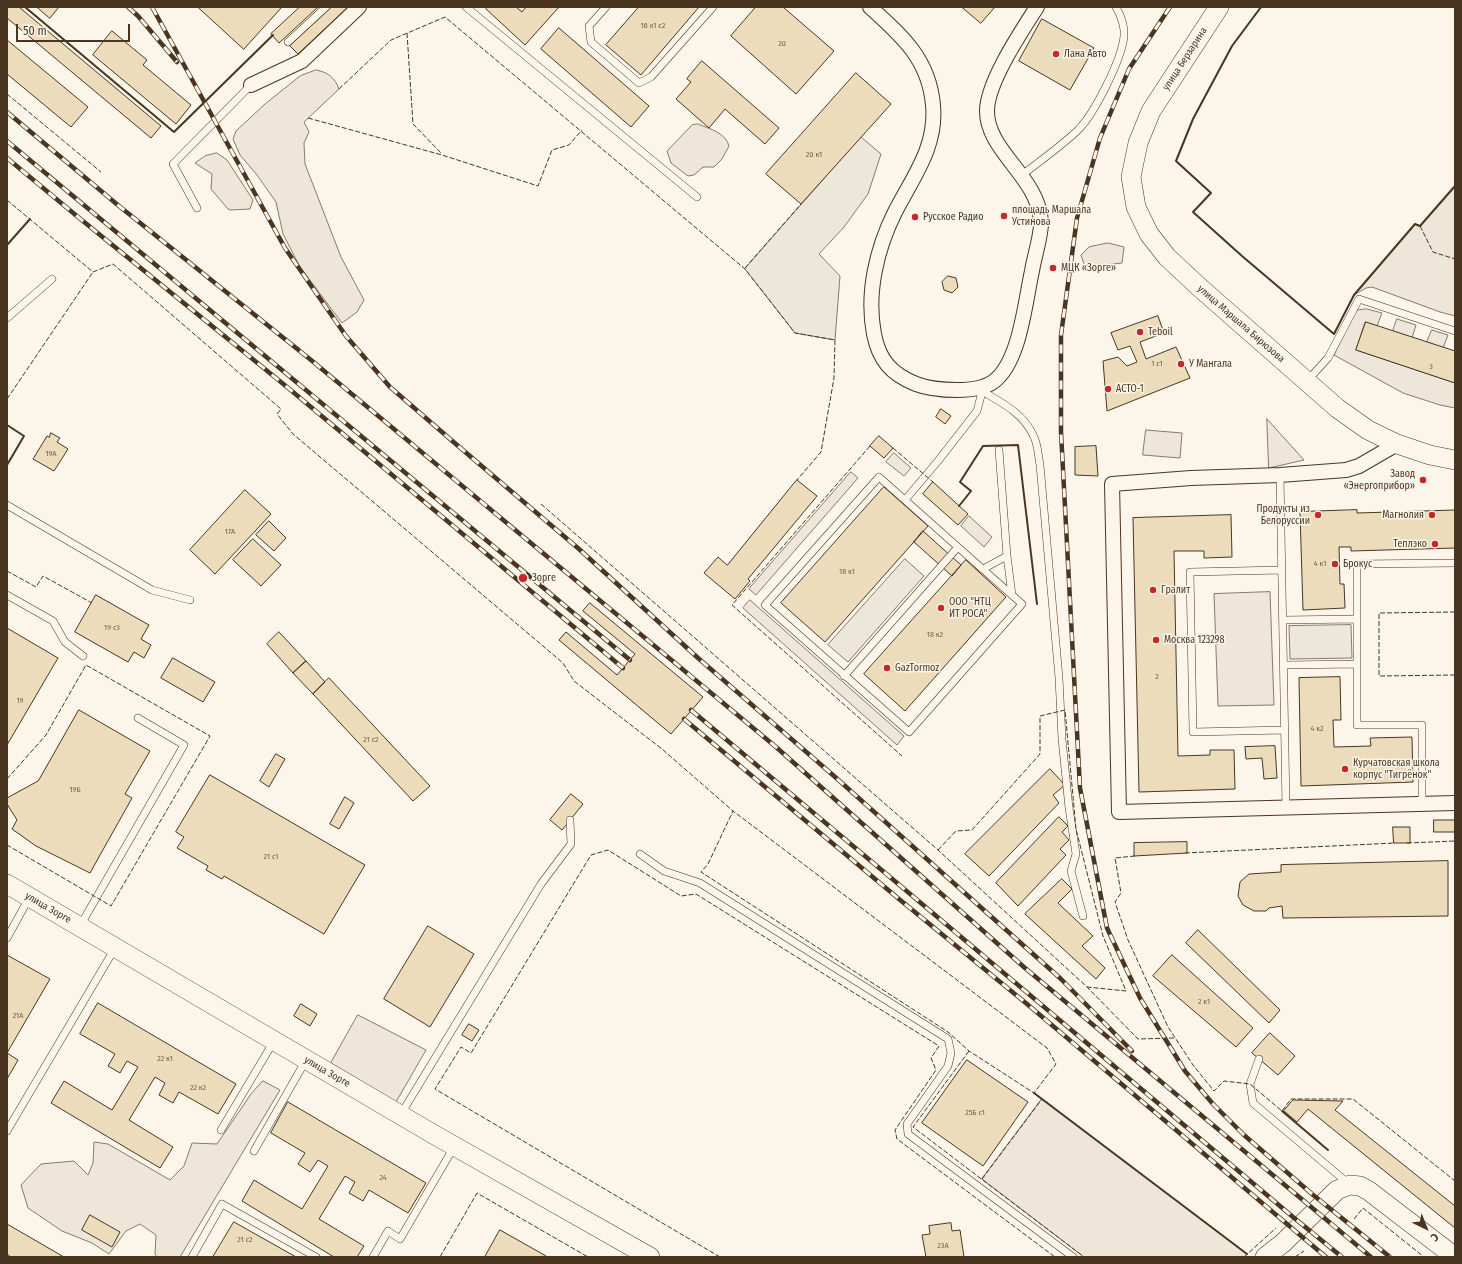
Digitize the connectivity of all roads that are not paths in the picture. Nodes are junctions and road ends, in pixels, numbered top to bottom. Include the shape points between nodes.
1 (326, 7) edge
2 (359, 7) edge
3 (466, 7) edge
4 (606, 7) edge
5 (714, 7) edge
6 (870, 7) edge
7 (1037, 7) edge
8 (1116, 7) edge
9 (1219, 7) edge
10 (288, 42) dead end
11 (251, 85) joint
12 (1151, 111) joint
13 (1022, 175) junction
14 (697, 198) dead end
15 (198, 208) dead end
16 (52, 279) dead end
17 (7, 318) edge
18 (1455, 331) edge
19 (1306, 382) junction
20 (983, 389) junction
21 (1398, 444) junction
22 (999, 450) dead end
23 (1455, 460) edge
24 (1280, 475) junction
25 (905, 500) junction
26 (7, 505) edge
27 (958, 547) junction
28 (1006, 556) junction
29 (1455, 563) edge
30 (983, 569) junction
31 (1282, 570) junction
32 (7, 595) edge
33 (1012, 595) junction
34 (190, 600) dead end
35 (1357, 619) junction
36 (1283, 620) junction
37 (83, 656) dead end
38 (1357, 664) junction
39 (1284, 665) junction
40 (844, 676) junction
41 (138, 718) dead end
42 (1285, 730) junction
43 (1455, 802) edge
44 (1422, 803) junction
45 (1286, 807) junction
46 (570, 820) dead end
47 (640, 854) dead end
48 (7, 884) edge
49 (29, 897) junction
50 (1083, 916) dead end
51 (80, 927) junction
52 (7, 938) edge
53 (115, 948) junction
54 (274, 1041) junction
55 (1259, 1058) dead end
56 (306, 1060) junction
57 (400, 1115) junction
58 (221, 1130) dead end
59 (7, 1131) edge
60 (454, 1146) junction
61 (254, 1151) dead end
62 (1350, 1185) junction
63 (192, 1257) edge
64 (316, 1257) edge
65 (373, 1257) edge
66 (650, 1257) edge
67 (1073, 1257) edge
68 (1265, 1257) edge
69 (1454, 1257) edge

1 - 10 lane
2 - 11 street via 302,62
3 - 14 lane
4 - 5 lane via 589,26 591,42 639,83 651,77
6 - 20 street via 900,34 917,55 927,78 933,105 933,129 928,150 894,215 875,269 872,302 877,347 892,370 903,379 943,390
7 - 13 street via 996,79 987,109 989,127 999,146
8 - 13 lane via 1122,16 1124,36 1117,62 1092,114 1078,131
9 - 12 street, улица Берзарина
11 - 15 lane via 173,164
12 - 19 street, улица Маршала Бирюзова via 1138,143 1131,177 1136,207 1149,234 1198,286
13 - 20 street via 1038,204 1041,222 1038,242 1016,345 1002,373
16 - 17 lane
18 - 19 lane via 1359,299 1328,358
19 - 21 street, улица Маршала Бирюзова via 1368,430
20 - 25 lane via 977,411
20 - 50 lane via 1024,419 1034,436 1040,465 1062,738 1076,854 1071,871
21 - 23 street, улица Маршала Бирюзова
21 - 24 street via 1359,466 1346,470
22 - 28 lane
24 - 31 lane
24 - 45 street via 1112,484 1119,812
25 - 27 lane
25 - 40 lane via 879,477 765,605
26 - 34 lane via 152,590
27 - 30 lane
27 - 40 lane
28 - 30 lane
28 - 33 lane
29 - 35 lane via 1356,564
30 - 33 lane
31 - 36 lane
31 - 42 lane via 1190,572 1193,732
32 - 37 lane via 53,621 65,642
33 - 40 lane via 1022,604 909,732
35 - 36 lane
35 - 38 lane
36 - 39 lane
38 - 39 lane
38 - 44 lane via 1357,725 1422,725
39 - 42 lane
41 - 51 lane via 184,745
42 - 45 lane
43 - 44 street
44 - 45 street
46 - 57 lane via 571,844 541,884
47 - 67 lane via 664,871 700,883 948,1039 951,1053 948,1066 907,1124 908,1134
48 - 49 street, улица Зорге
49 - 51 street, улица Зорге
49 - 52 lane
51 - 53 street, улица Зорге
53 - 54 street, улица Зорге
53 - 59 lane
54 - 56 street, улица Зорге
54 - 58 lane
55 - 62 lane via 1250,1084 1253,1102
56 - 57 street, улица Зорге
56 - 61 lane
57 - 60 street, улица Зорге
60 - 65 lane via 400,1239 388,1231
60 - 66 street, улица Зорге
62 - 68 street via 1337,1190 1283,1243
62 - 69 street via 1369,1190
63 - 64 lane via 222,1204

